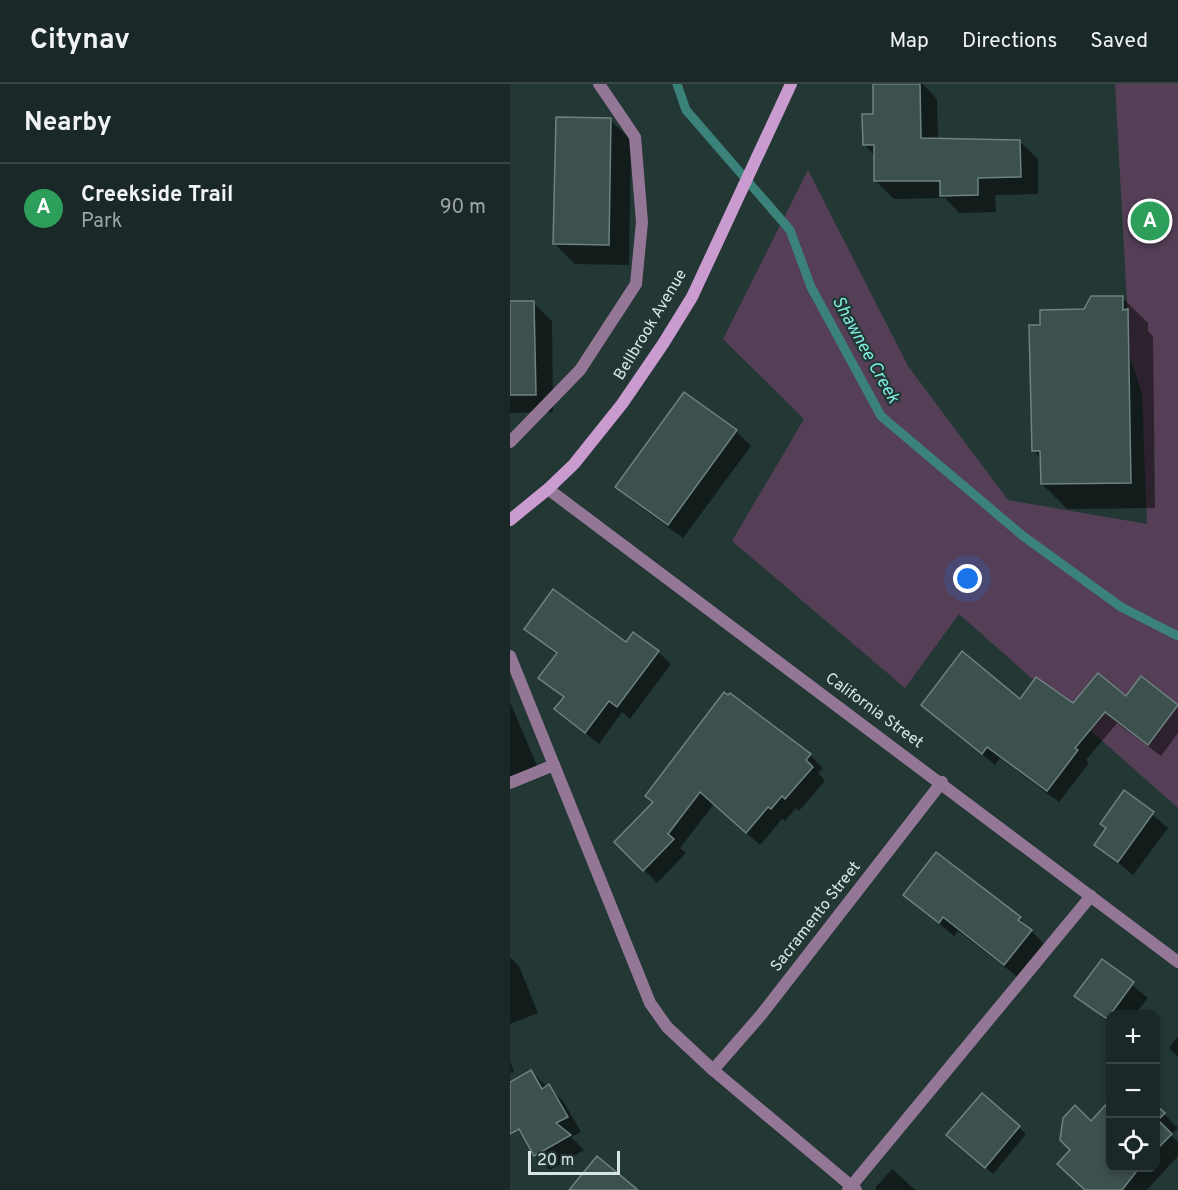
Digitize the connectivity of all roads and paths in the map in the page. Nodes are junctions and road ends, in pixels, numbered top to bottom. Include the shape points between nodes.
1 (599, 84) edge
2 (791, 84) edge
3 (510, 442) edge
4 (548, 489) junction
5 (510, 520) edge
6 (510, 656) edge
7 (554, 765) junction
8 (942, 782) junction
9 (510, 783) edge
10 (1091, 896) junction
11 (1178, 962) edge
12 (712, 1070) junction
13 (852, 1189) edge

1 - 3 street via 635,136 642,222 636,284 580,370
2 - 4 street, Bellbrook Avenue via 692,297 622,404 574,464
4 - 5 street, Bellbrook Avenue
4 - 8 street, California Street
6 - 7 street
7 - 9 street
7 - 12 street via 650,1003 667,1027
8 - 10 street, California Street
8 - 12 street, Sacramento Street via 761,1015
10 - 11 street, California Street
10 - 13 street
12 - 13 street

